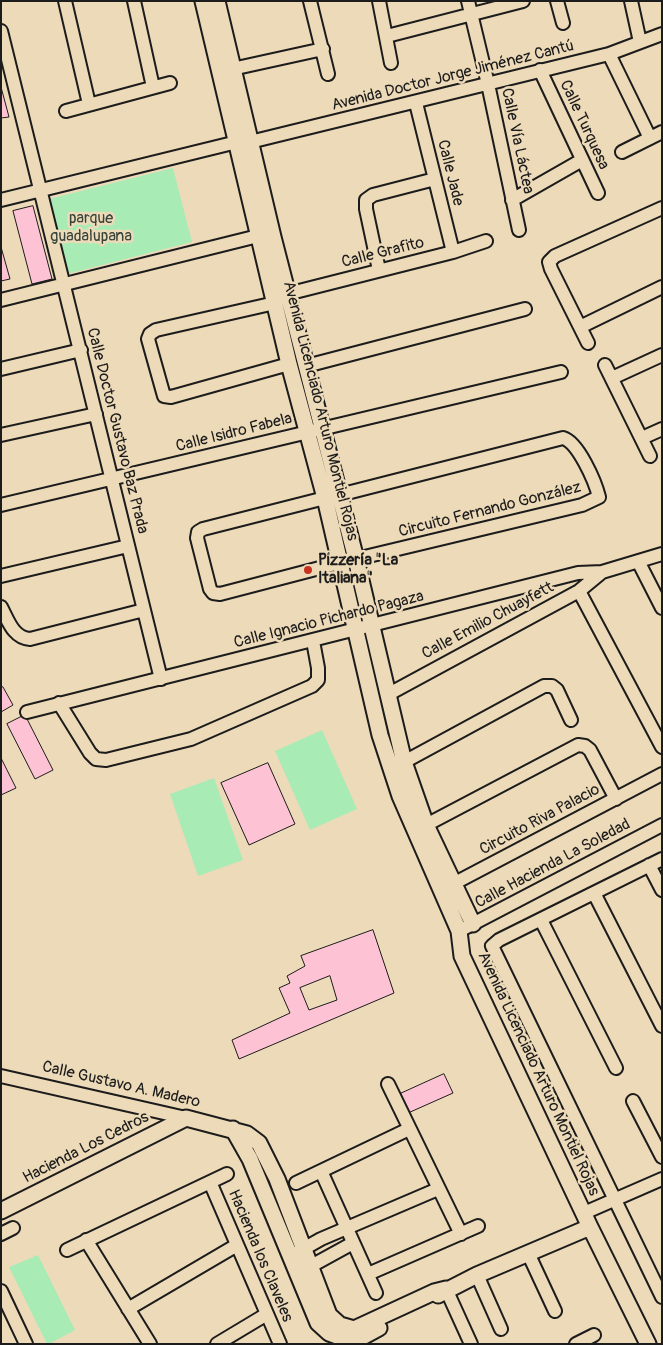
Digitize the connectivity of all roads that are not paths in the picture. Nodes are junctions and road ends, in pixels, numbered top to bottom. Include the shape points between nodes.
1 (65, 1) edge
2 (134, 1) edge
3 (203, 1) edge
4 (217, 1) edge
5 (310, 1) edge
6 (379, 1) edge
7 (468, 1) edge
8 (523, 1) edge
9 (557, 1) edge
10 (631, 1) edge
11 (470, 15) junction
12 (564, 23) dead end
13 (1, 31) edge
14 (387, 36) junction
15 (661, 37) edge
16 (640, 42) junction
17 (323, 49) junction
18 (609, 54) junction
19 (391, 63) dead end
20 (232, 68) junction
21 (540, 70) junction
22 (328, 74) dead end
23 (170, 83) dead end
24 (488, 84) junction
25 (153, 88) junction
26 (416, 103) junction
27 (89, 104) junction
28 (66, 111) dead end
29 (662, 132) edge
30 (650, 138) junction
31 (244, 142) junction
32 (622, 152) dead end
33 (582, 160) junction
34 (434, 179) junction
35 (40, 191) junction
36 (598, 193) dead end
37 (1, 200) edge
38 (512, 200) junction
39 (662, 208) edge
40 (519, 230) dead end
41 (258, 236) junction
42 (486, 241) dead end
43 (453, 252) junction
44 (379, 270) junction
45 (64, 284) junction
46 (662, 287) edge
47 (287, 294) junction
48 (1, 300) edge
49 (275, 302) junction
50 (525, 309) dead end
51 (580, 327) junction
52 (588, 343) dead end
53 (81, 350) junction
54 (662, 355) edge
55 (289, 364) junction
56 (605, 364) dead end
57 (306, 366) junction
58 (1, 369) edge
59 (561, 372) dead end
60 (612, 378) junction
61 (96, 414) junction
62 (662, 429) edge
63 (315, 430) junction
64 (1, 435) edge
65 (642, 438) junction
66 (650, 456) dead end
67 (113, 480) junction
68 (332, 497) junction
69 (1, 505) edge
70 (128, 546) junction
71 (662, 554) edge
72 (356, 559) junction
73 (638, 561) junction
74 (339, 563) junction
75 (602, 572) junction
76 (1, 576) edge
77 (579, 591) junction
78 (1, 607) edge
79 (662, 608) edge
80 (144, 610) junction
81 (370, 627) junction
82 (355, 631) junction
83 (313, 641) junction
84 (160, 679) junction
85 (387, 695) junction
86 (59, 703) junction
87 (27, 712) dead end
88 (571, 720) dead end
89 (662, 747) edge
90 (404, 762) junction
91 (662, 774) edge
92 (616, 799) junction
93 (426, 825) junction
94 (662, 825) edge
95 (662, 859) edge
96 (649, 865) junction
97 (453, 884) junction
98 (662, 890) edge
99 (594, 893) junction
100 (541, 920) junction
101 (473, 924) junction
102 (458, 931) junction
103 (662, 1026) edge
104 (616, 1068) dead end
105 (1, 1076) edge
106 (388, 1084) dead end
107 (633, 1101) dead end
108 (186, 1118) junction
109 (232, 1129) junction
110 (409, 1129) junction
111 (662, 1157) edge
112 (321, 1171) junction
113 (227, 1174) dead end
114 (662, 1179) edge
115 (210, 1182) junction
116 (296, 1183) dead end
117 (438, 1189) junction
118 (613, 1201) junction
119 (1, 1210) edge
120 (587, 1220) junction
121 (478, 1226) dead end
122 (346, 1228) junction
123 (461, 1234) junction
124 (86, 1240) junction
125 (353, 1244) junction
126 (237, 1245) junction
127 (304, 1248) junction
128 (66, 1250) dead end
129 (528, 1253) junction
130 (291, 1256) junction
131 (304, 1269) junction
132 (368, 1274) junction
133 (477, 1275) junction
134 (446, 1289) junction
135 (1, 1291) edge
136 (376, 1293) dead end
137 (662, 1297) edge
138 (128, 1310) junction
139 (555, 1311) dead end
140 (267, 1314) junction
141 (501, 1329) dead end
142 (594, 1335) dead end
143 (338, 1337) edge
144 (26, 1344) edge
145 (150, 1344) edge
146 (217, 1344) edge
147 (280, 1344) edge
148 (471, 1344) edge
149 (576, 1344) edge
150 (648, 1344) edge

1 - 27 street
2 - 25 street
3 - 31 main road, Avenida Licenciado Arturo Montiel Rojas
4 - 20 main road, Avenida Licenciado Arturo Montiel Rojas
5 - 17 street
6 - 14 street
7 - 11 street, Calle Vía Láctea
8 - 11 street
9 - 12 street
10 - 16 street
11 - 14 street
11 - 24 street, Calle Vía Láctea
13 - 35 street, Calle Doctor Gustavo Baz Prada
14 - 19 street
15 - 16 street, Avenida Doctor Jorge Jiménez Cantú
16 - 18 street, Avenida Doctor Jorge Jiménez Cantú
17 - 20 street
17 - 22 street
18 - 21 street, Avenida Doctor Jorge Jiménez Cantú
18 - 30 street
20 - 31 main road, Avenida Licenciado Arturo Montiel Rojas
21 - 24 street, Avenida Doctor Jorge Jiménez Cantú
21 - 33 street, Calle Turquesa
23 - 25 street
24 - 26 street, Avenida Doctor Jorge Jiménez Cantú
24 - 38 street, Calle Vía Láctea
25 - 27 street
26 - 31 street, Avenida Doctor Jorge Jiménez Cantú
26 - 34 street, Calle Jade
27 - 28 street
29 - 30 street
30 - 32 street
31 - 35 street, Avenida Doctor Jorge Jiménez Cantú
31 - 41 main road, Avenida Licenciado Arturo Montiel Rojas
31 - 47 main road, Avenida Licenciado Arturo Montiel Rojas
33 - 36 street, Calle Turquesa
33 - 38 street
34 - 43 street, Calle Jade
34 - 44 street via 366,200
35 - 37 street, Avenida Doctor Jorge Jiménez Cantú
35 - 45 street, Calle Doctor Gustavo Baz Prada
38 - 40 street, Calle Vía Láctea
39 - 51 street via 555,256 549,262
41 - 45 street
41 - 49 main road, Avenida Licenciado Arturo Montiel Rojas
42 - 43 street, Calle Grafito
43 - 44 street, Calle Grafito
44 - 47 street, Calle Grafito
45 - 48 street
45 - 53 street, Calle Doctor Gustavo Baz Prada
46 - 51 street
47 - 57 main road, Avenida Licenciado Arturo Montiel Rojas
49 - 55 main road, Avenida Licenciado Arturo Montiel Rojas
49 - 55 street via 156,330 148,339 164,396 171,397
50 - 57 street
51 - 52 street
53 - 58 street
53 - 61 street, Calle Doctor Gustavo Baz Prada
54 - 60 street
55 - 63 main road, Avenida Licenciado Arturo Montiel Rojas
56 - 60 street
57 - 63 main road, Avenida Licenciado Arturo Montiel Rojas
59 - 63 street, Calle Isidro Fabela
60 - 65 street
61 - 64 street
61 - 67 street, Calle Doctor Gustavo Baz Prada
62 - 65 street
63 - 67 street, Calle Isidro Fabela
63 - 68 main road, Avenida Licenciado Arturo Montiel Rojas
65 - 66 street
67 - 69 street, Calle Isidro Fabela
67 - 70 street, Calle Doctor Gustavo Baz Prada
68 - 72 main road, Avenida Licenciado Arturo Montiel Rojas
68 - 72 street, Circuito Fernando González via 563,438 574,445 597,487 599,497 582,505
68 - 74 main road, Avenida Licenciado Arturo Montiel Rojas
68 - 74 street via 203,529 197,538 213,594
70 - 76 street
70 - 80 street, Calle Doctor Gustavo Baz Prada
71 - 73 street, Calle Ignacio Pichardo Pagaza
72 - 81 main road, Avenida Licenciado Arturo Montiel Rojas
73 - 75 street, Calle Ignacio Pichardo Pagaza
73 - 79 street
74 - 82 main road, Avenida Licenciado Arturo Montiel Rojas
75 - 77 street, Calle Emilio Chuayfett
75 - 81 street, Calle Ignacio Pichardo Pagaza via 578,574
77 - 85 street, Calle Emilio Chuayfett
77 - 89 street
78 - 80 street via 22,639
80 - 84 street, Calle Doctor Gustavo Baz Prada
81 - 82 street, Calle Ignacio Pichardo Pagaza
81 - 85 main road, Avenida Licenciado Arturo Montiel Rojas
82 - 83 street, Calle Ignacio Pichardo Pagaza
82 - 102 main road, Avenida Licenciado Arturo Montiel Rojas via 380,735 400,796
83 - 84 street, Calle Ignacio Pichardo Pagaza
83 - 86 street via 318,680 312,686 191,739 106,760 96,759
84 - 86 street, Calle Ignacio Pichardo Pagaza
85 - 90 main road, Avenida Licenciado Arturo Montiel Rojas
86 - 87 street, Calle Ignacio Pichardo Pagaza
88 - 90 street via 557,690 544,686
90 - 93 main road, Avenida Licenciado Arturo Montiel Rojas
91 - 92 street
92 - 93 street, Circuito Riva Palacio via 590,750 578,746
92 - 97 street, Circuito Riva Palacio
93 - 97 main road, Avenida Licenciado Arturo Montiel Rojas
94 - 101 street, Calle Hacienda La Soledad
95 - 96 street
96 - 98 street
96 - 99 street
97 - 101 main road, Avenida Licenciado Arturo Montiel Rojas
99 - 100 street
99 - 103 street
100 - 104 street
100 - 118 street, Avenida Licenciado Arturo Montiel Rojas via 492,946
101 - 102 street, Calle Hacienda La Soledad
102 - 120 main road, Avenida Licenciado Arturo Montiel Rojas via 462,956
105 - 108 street, Calle Gustavo A. Madero
106 - 110 street
107 - 111 street
108 - 109 main road, Calle Gustavo A. Madero
108 - 119 main road, Hacienda Los Cedros
109 - 127 main road, Calle Gustavo A. Madero via 252,1136 259,1143
109 - 130 main road via 250,1159
110 - 112 street
110 - 117 street
112 - 116 street
112 - 122 street
113 - 115 street
114 - 118 street
115 - 124 street
115 - 126 street, Hacienda los Claveles
117 - 122 street
117 - 123 street
118 - 120 street
118 - 137 street, Avenida Licenciado Arturo Montiel Rojas
120 - 129 main road
120 - 150 main road, Avenida Licenciado Arturo Montiel Rojas
121 - 123 street
122 - 125 street
122 - 127 street
123 - 132 street
124 - 128 street
124 - 138 street
125 - 131 street
125 - 132 street
126 - 138 street
126 - 140 street, Hacienda los Claveles
127 - 130 street
127 - 131 main road, Calle Gustavo A. Madero
129 - 133 main road
129 - 139 street
130 - 131 main road
131 - 143 main road
132 - 136 street
133 - 134 main road
133 - 141 street
134 - 143 main road
134 - 148 street
135 - 144 street
138 - 145 street
140 - 146 street
140 - 147 street, Hacienda los Claveles
142 - 149 street

